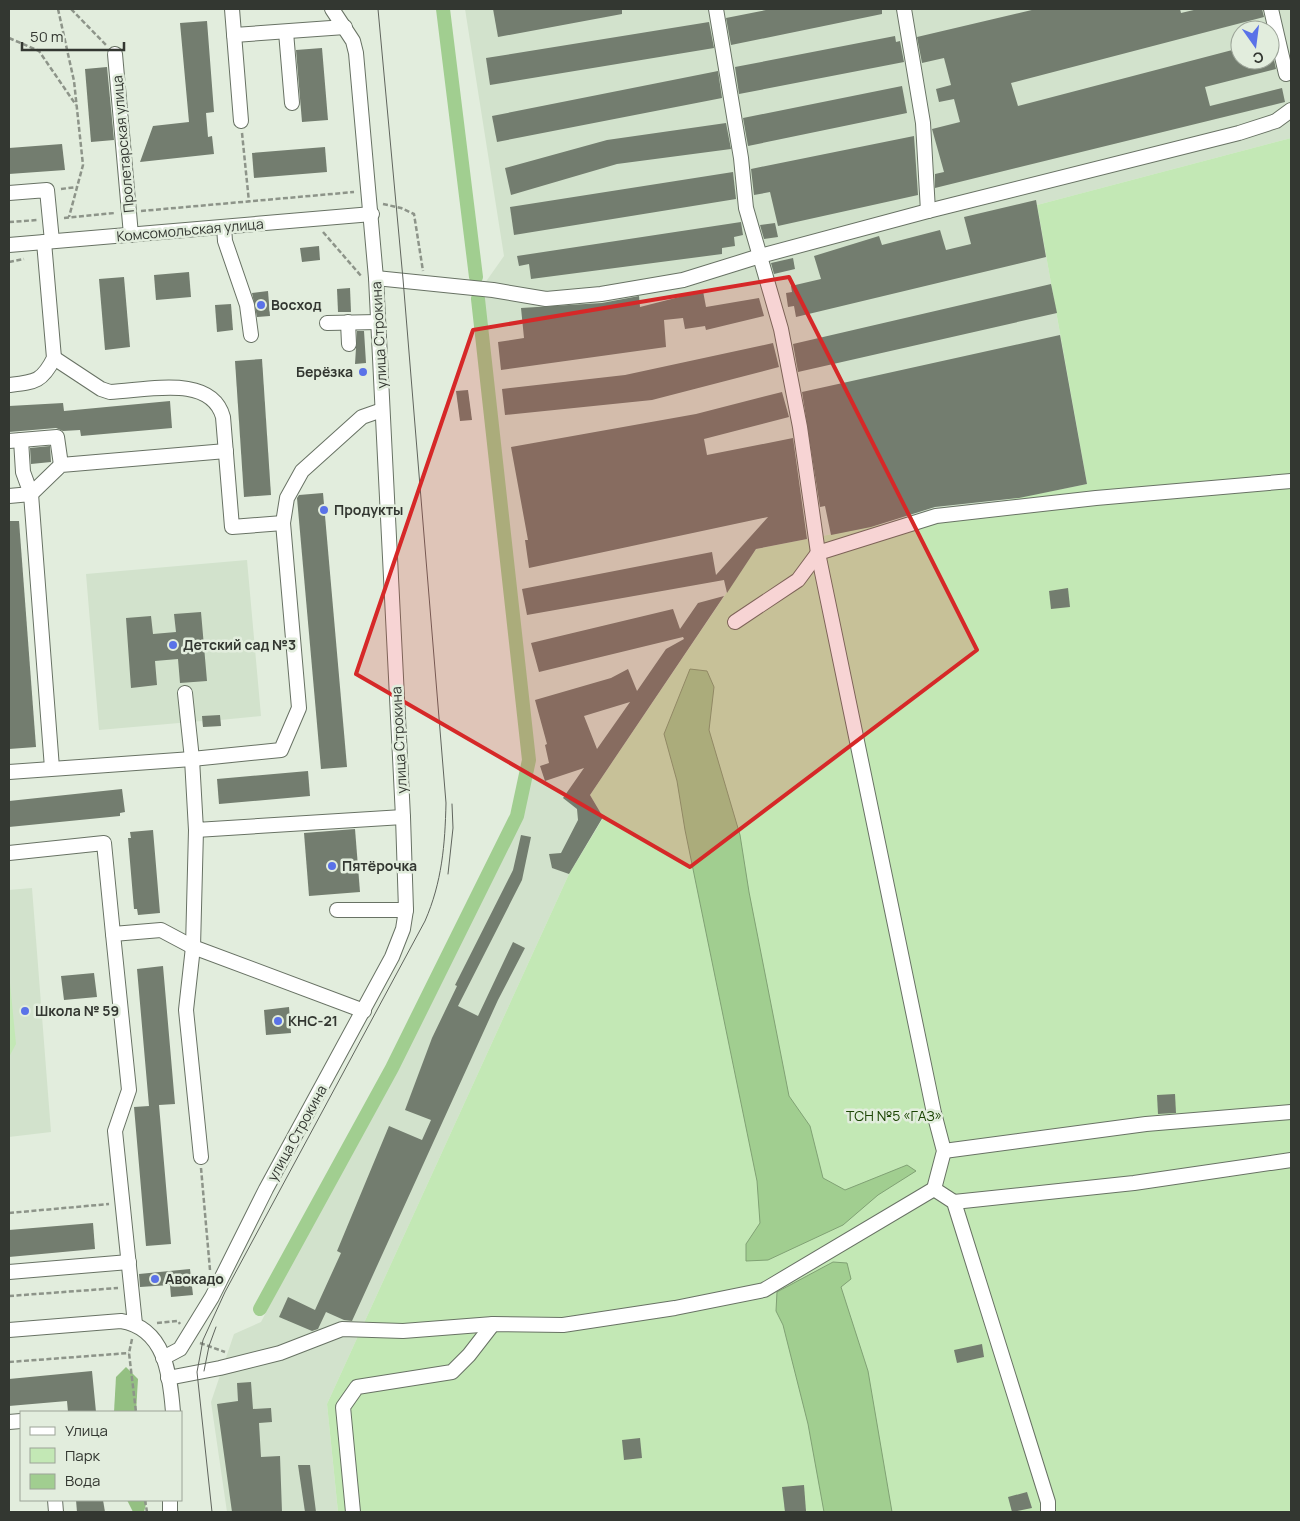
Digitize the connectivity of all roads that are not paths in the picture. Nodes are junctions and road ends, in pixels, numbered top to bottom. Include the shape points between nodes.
1 (232, 9) edge
2 (332, 9) edge
3 (716, 9) edge
4 (904, 9) edge
5 (1271, 9) edge
6 (345, 27) junction
7 (286, 32) junction
8 (234, 35) junction
9 (115, 54) road end
10 (1286, 74) dead end
11 (292, 103) dead end
12 (1291, 110) edge
13 (241, 121) road end
14 (9, 193) edge
15 (928, 211) junction
16 (372, 214) junction
17 (224, 227) junction
18 (131, 234) junction
19 (9, 245) edge
20 (47, 246) junction
21 (760, 256) junction
22 (376, 278) junction
23 (327, 322) dead end
24 (348, 322) junction
25 (378, 322) junction
26 (251, 335) dead end
27 (349, 344) dead end
28 (54, 358) junction
29 (9, 385) edge
30 (382, 410) junction
31 (15, 441) edge
32 (226, 451) junction
33 (61, 464) junction
34 (1291, 481) edge
35 (31, 494) junction
36 (9, 496) edge
37 (283, 523) junction
38 (818, 553) junction
39 (734, 622) dead end
40 (185, 693) dead end
41 (192, 760) junction
42 (52, 768) junction
43 (9, 772) edge
44 (403, 817) junction
45 (196, 830) junction
46 (9, 853) edge
47 (338, 910) dead end
48 (406, 910) junction
49 (113, 934) junction
50 (193, 947) junction
51 (364, 1011) junction
52 (1291, 1112) edge
53 (944, 1151) junction
54 (200, 1157) road end
55 (1291, 1160) edge
56 (934, 1189) junction
57 (954, 1202) junction
58 (130, 1262) junction
59 (9, 1272) edge
60 (135, 1324) junction
61 (493, 1324) junction
62 (9, 1330) edge
63 (163, 1358) junction
64 (168, 1378) junction
65 (173, 1411) edge
66 (354, 1512) edge
67 (1048, 1512) edge

1 - 8 street
2 - 6 street, улица Строкина
3 - 21 street via 741,158 746,208
4 - 15 street via 923,123
5 - 10 street
6 - 7 street
6 - 16 street, улица Строкина via 356,53
7 - 8 street
7 - 11 street
8 - 13 street
9 - 18 street, Пролетарская улица
12 - 15 street via 1276,121 1239,133
14 - 20 street via 47,190 50,219
15 - 21 street
16 - 17 street, Комсомольская улица
16 - 22 street, улица Строкина
17 - 18 street, Комсомольская улица
17 - 26 street via 225,241 247,306
18 - 20 street, Комсомольская улица
19 - 20 street, Комсомольская улица
20 - 28 street
21 - 22 street via 683,280 546,299 494,290
21 - 38 street via 788,364
22 - 25 street, улица Строкина
23 - 24 street
24 - 25 street
24 - 27 street
25 - 30 street, улица Строкина
28 - 29 street via 36,381
28 - 32 street via 110,392 179,388 203,392 221,410
30 - 37 street via 362,417 302,471 287,498
30 - 44 street, улица Строкина
31 - 33 street via 57,437
31 - 35 street
32 - 33 street
32 - 37 street via 232,527
33 - 35 street
34 - 38 street via 936,516
35 - 36 street
35 - 42 street
37 - 41 street via 299,708 281,750
38 - 39 street via 798,580
38 - 53 street
40 - 41 street
41 - 42 street
41 - 45 street
42 - 43 street
44 - 45 street
44 - 48 street, улица Строкина
45 - 50 street
46 - 49 street via 104,843
47 - 48 street
48 - 51 street, улица Строкина via 403,929 392,957
49 - 50 street via 161,930
49 - 58 street via 129,1090 116,1131
50 - 51 street
50 - 54 street via 186,1010
51 - 63 street, улица Строкина via 266,1189 212,1297 180,1349
52 - 53 street via 1146,1124
53 - 56 street
55 - 57 street via 1134,1183
56 - 57 street
56 - 61 street via 764,1290 675,1308 563,1324
57 - 67 street via 1048,1502
58 - 59 street
58 - 60 street
60 - 62 street via 120,1321
60 - 63 street via 151,1335
61 - 64 street via 404,1331 342,1329 280,1353
61 - 66 street via 452,1372 356,1387 342,1407
63 - 64 street
64 - 65 street

